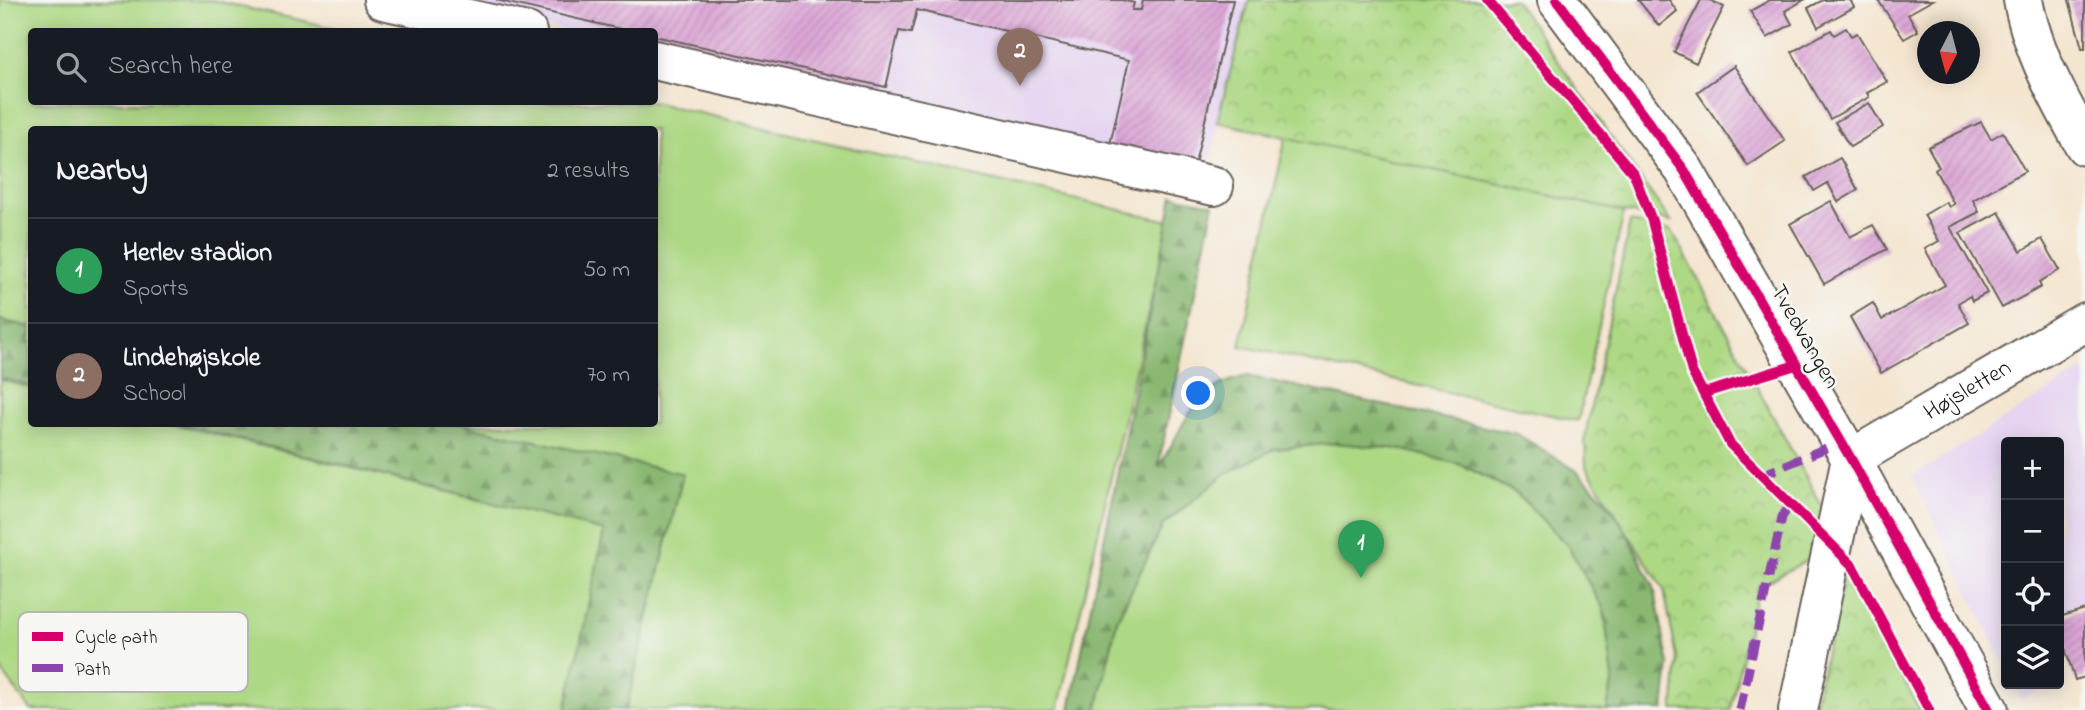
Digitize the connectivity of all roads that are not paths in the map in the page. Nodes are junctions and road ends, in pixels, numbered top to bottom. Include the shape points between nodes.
1 (383, 0) edge
2 (1557, 0) edge
3 (2023, 0) edge
4 (509, 28) edge
5 (658, 61) edge
6 (2085, 146) edge
7 (1214, 186) dead end
8 (2085, 322) edge
9 (1851, 459) junction
10 (1798, 710) edge
11 (1989, 710) edge

1 - 4 street
2 - 9 street, Tvedvangen via 1684,170
3 - 6 street via 2057,95
5 - 7 street
8 - 9 street, Højsletten
9 - 10 street
9 - 11 street, Tvedvangen

